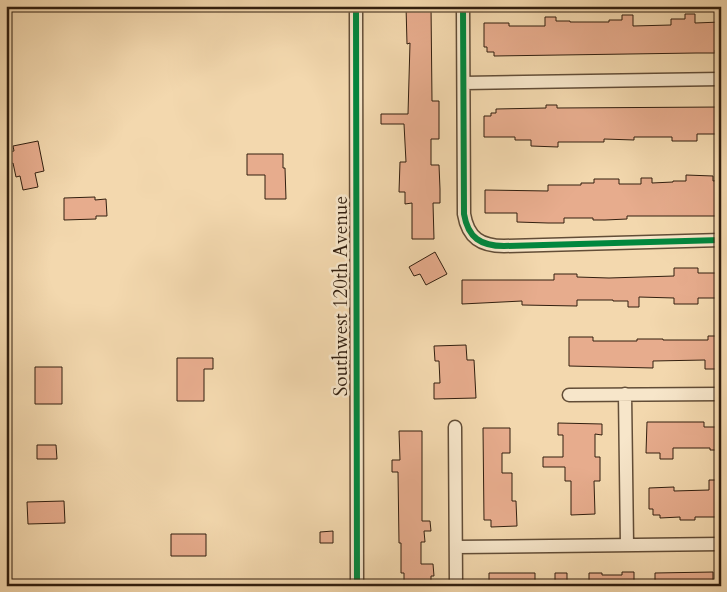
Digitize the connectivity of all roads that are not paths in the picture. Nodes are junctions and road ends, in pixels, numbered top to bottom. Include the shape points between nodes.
1 (356, 6) edge
2 (463, 6) edge
3 (721, 79) edge
4 (464, 83) junction
5 (721, 240) edge
6 (625, 394) junction
7 (721, 394) edge
8 (569, 395) dead end
9 (456, 427) dead end
10 (721, 544) edge
11 (627, 545) junction
12 (456, 547) junction
13 (357, 586) edge
14 (456, 586) edge

1 - 13 street, Southwest 120th Avenue
2 - 4 street
3 - 4 street
4 - 5 street via 464,214 470,232 479,241 504,246
6 - 7 street
6 - 8 street
6 - 11 street
9 - 12 street
10 - 11 street
11 - 12 street
12 - 14 street

